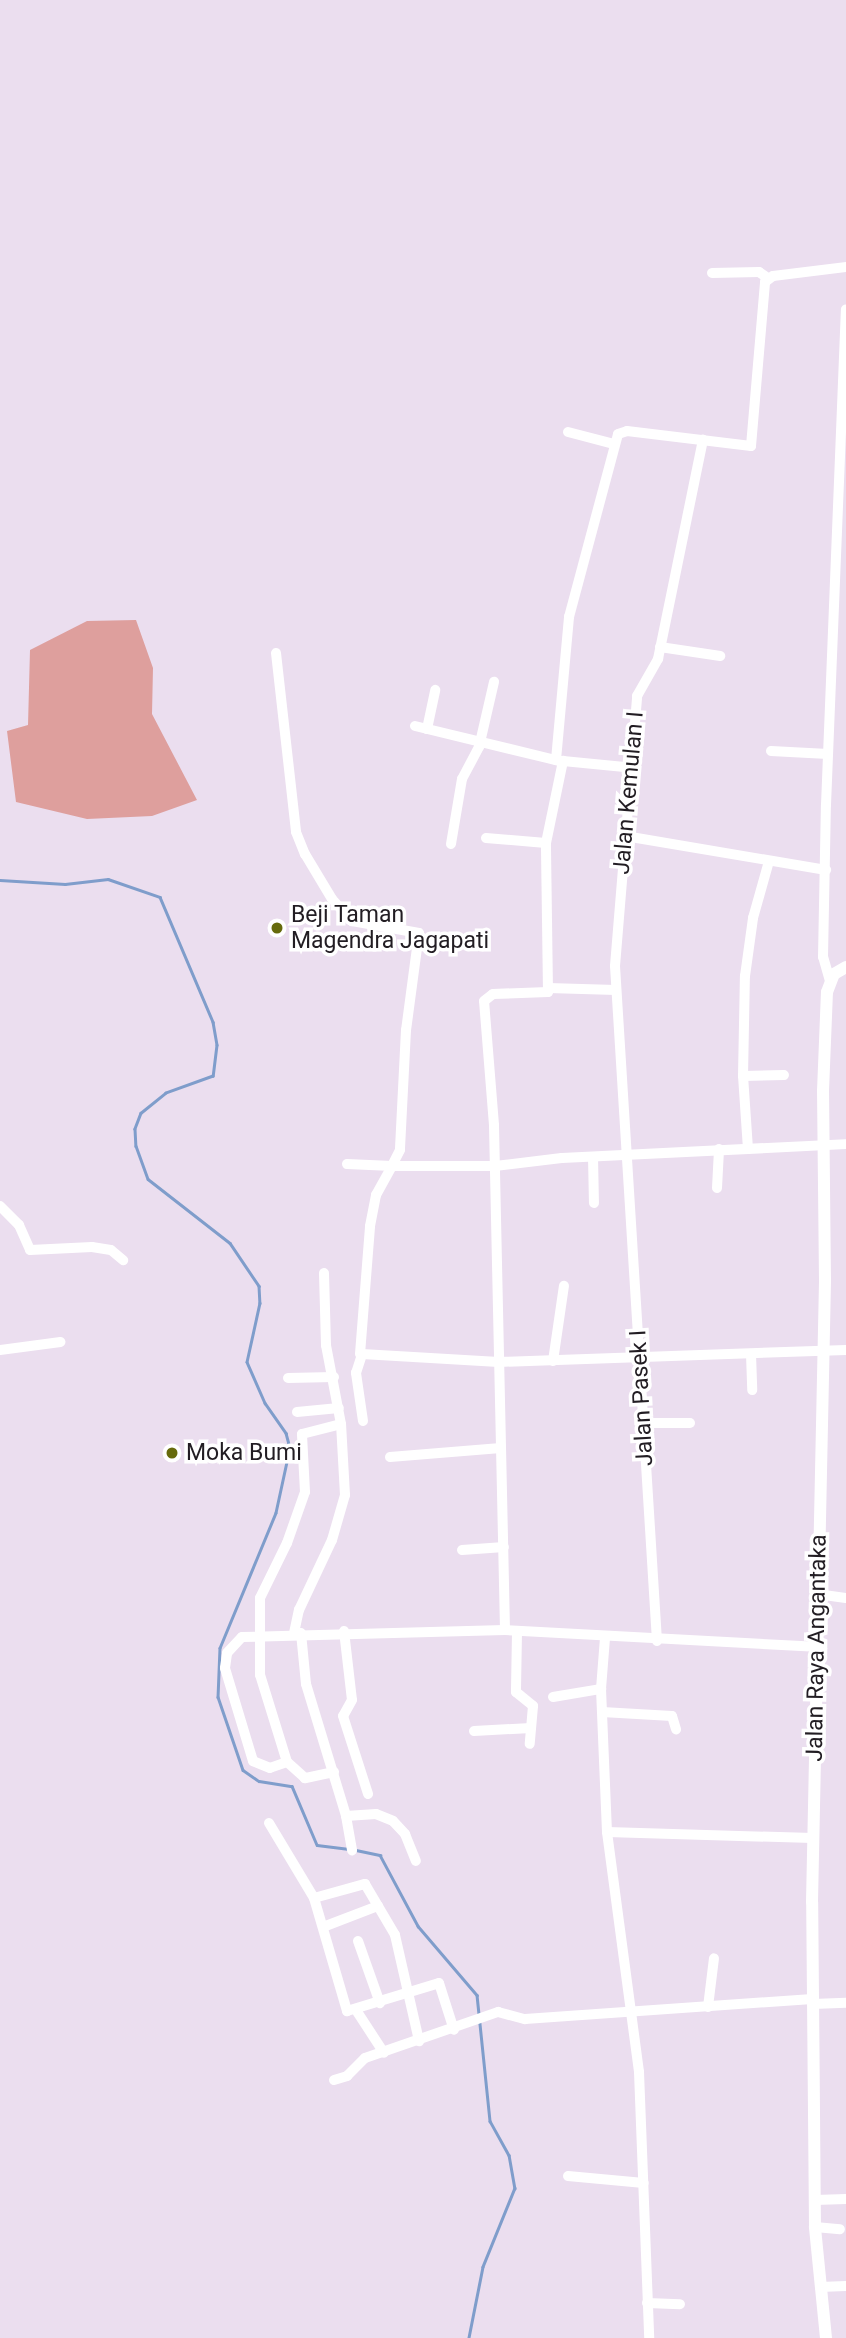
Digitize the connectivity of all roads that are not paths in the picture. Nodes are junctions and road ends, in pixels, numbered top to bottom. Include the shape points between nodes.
1 (846, 267) edge
2 (712, 273) dead end
3 (768, 278) junction
4 (846, 309) edge
5 (846, 381) edge
6 (568, 432) dead end
7 (703, 440) junction
8 (614, 444) junction
9 (844, 452) edge
10 (843, 486) edge
11 (842, 532) edge
12 (833, 633) junction
13 (846, 634) edge
14 (660, 647) junction
15 (276, 653) dead end
16 (720, 656) dead end
17 (494, 682) dead end
18 (435, 690) dead end
19 (415, 726) dead end
20 (427, 729) junction
21 (481, 740) junction
22 (771, 751) dead end
23 (828, 754) junction
24 (560, 761) junction
25 (635, 768) junction
26 (625, 836) junction
27 (486, 838) dead end
28 (546, 843) junction
29 (451, 844) dead end
30 (769, 861) junction
31 (826, 870) junction
32 (846, 967) edge
33 (830, 981) junction
34 (548, 988) junction
35 (617, 990) junction
36 (784, 1075) dead end
37 (743, 1076) junction
38 (846, 1144) edge
39 (824, 1147) junction
40 (719, 1150) junction
41 (748, 1150) junction
42 (624, 1156) junction
43 (593, 1157) junction
44 (346, 1164) dead end
45 (392, 1166) junction
46 (495, 1166) junction
47 (717, 1188) dead end
48 (594, 1203) dead end
49 (0, 1206) edge
50 (123, 1261) dead end
51 (324, 1273) dead end
52 (564, 1286) dead end
53 (60, 1342) dead end
54 (823, 1349) junction
55 (0, 1350) edge
56 (846, 1350) edge
57 (360, 1354) junction
58 (751, 1354) junction
59 (642, 1356) junction
60 (553, 1361) junction
61 (499, 1362) junction
62 (334, 1377) junction
63 (288, 1378) dead end
64 (752, 1390) dead end
65 (339, 1408) junction
66 (297, 1412) dead end
67 (363, 1421) dead end
68 (642, 1423) junction
69 (690, 1423) dead end
70 (341, 1424) junction
71 (501, 1447) junction
72 (390, 1457) dead end
73 (504, 1547) junction
74 (462, 1550) dead end
75 (817, 1594) junction
76 (846, 1598) edge
77 (505, 1630) junction
78 (344, 1631) junction
79 (307, 1632) junction
80 (517, 1632) junction
81 (259, 1634) junction
82 (605, 1638) junction
83 (657, 1641) junction
84 (816, 1647) junction
85 (601, 1689) junction
86 (552, 1697) dead end
87 (602, 1713) junction
88 (531, 1728) junction
89 (676, 1729) dead end
90 (474, 1731) dead end
91 (530, 1744) dead end
92 (287, 1762) junction
93 (334, 1772) junction
94 (368, 1794) dead end
95 (346, 1816) junction
96 (269, 1823) dead end
97 (607, 1832) junction
98 (813, 1838) junction
99 (352, 1850) dead end
100 (416, 1861) dead end
101 (314, 1898) junction
102 (378, 1906) junction
103 (323, 1927) junction
104 (358, 1941) dead end
105 (714, 1958) dead end
106 (407, 1993) junction
107 (813, 2001) junction
108 (380, 2003) junction
109 (846, 2003) edge
110 (708, 2007) junction
111 (356, 2010) junction
112 (633, 2012) junction
113 (454, 2029) junction
114 (419, 2041) junction
115 (384, 2053) junction
116 (334, 2080) dead end
117 (568, 2176) dead end
118 (643, 2183) junction
119 (846, 2199) edge
120 (815, 2200) junction
121 (816, 2227) junction
122 (840, 2229) dead end
123 (846, 2286) edge
124 (820, 2287) junction
125 (647, 2303) junction
126 (680, 2304) dead end
127 (649, 2338) edge
128 (826, 2338) edge

1 - 3 street
2 - 3 street via 759,272
3 - 7 street via 763,290 754,442 747,446
4 - 5 street
5 - 9 street
6 - 8 street
7 - 8 street via 622,431
7 - 14 street, Jalan Kemulan I
8 - 24 street via 569,617
9 - 10 street
10 - 11 street
11 - 12 street
12 - 13 street
12 - 23 street
14 - 16 street
14 - 25 street, Jalan Kemulan I via 637,696
15 - 45 street via 296,832 305,854 332,899 352,921 419,933 406,1030 400,1150
17 - 21 street
18 - 20 street
19 - 20 street
20 - 21 street
21 - 24 street
21 - 29 street via 462,779
22 - 23 street
23 - 31 street
24 - 25 street
24 - 28 street
25 - 26 street, Jalan Kemulan I
26 - 30 street
26 - 35 street, Jalan Kemulan I
27 - 28 street
28 - 34 street
30 - 31 street
30 - 37 street via 747,956
31 - 33 street via 823,957
32 - 33 main road
33 - 39 main road, Jalan Raya Angantaka
34 - 35 street
34 - 46 street via 545,996 493,994 484,1001
35 - 42 street, Jalan Kemulan I
36 - 37 street
37 - 41 street
38 - 39 street
39 - 41 street
39 - 54 main road, Jalan Raya Angantaka
40 - 41 street
40 - 42 street
40 - 47 street
42 - 43 street
42 - 59 street, Jalan Pasek I
43 - 46 street
43 - 48 street
44 - 45 street
45 - 46 street
45 - 57 street via 376,1195 372,1216
46 - 61 street
49 - 50 street via 19,1225 30,1250 92,1247 111,1250
51 - 62 street via 326,1345
52 - 60 street
53 - 55 street
54 - 56 street
54 - 58 street
54 - 75 main road, Jalan Raya Angantaka
57 - 61 street
57 - 67 street via 356,1373
58 - 59 street
58 - 64 street
59 - 60 street
59 - 68 street, Jalan Pasek I
60 - 61 street
61 - 71 street
62 - 63 street
62 - 65 street
65 - 66 street
65 - 70 street
68 - 69 street
68 - 83 street, Jalan Pasek I
70 - 79 street via 345,1494 332,1540 299,1609
70 - 81 street via 302,1434 305,1492 287,1543 261,1592
71 - 72 street
71 - 73 street
73 - 74 street
73 - 77 street
75 - 76 street
75 - 84 main road, Jalan Raya Angantaka
77 - 78 street via 434,1634
77 - 80 street
78 - 79 street
78 - 94 street via 352,1700 343,1716
79 - 81 street
79 - 93 street via 306,1684
80 - 82 street
80 - 88 street via 516,1696 531,1703
81 - 92 street via 262,1683
81 - 92 street via 236,1641 225,1668 253,1761 270,1768
82 - 83 street
82 - 85 street
83 - 84 street
84 - 98 main road, Jalan Raya Angantaka
85 - 86 street
85 - 87 street
87 - 89 street via 666,1715 673,1718
87 - 97 street
88 - 90 street
88 - 91 street
92 - 93 street via 304,1778
93 - 95 street
95 - 99 street
95 - 100 street via 376,1814 393,1821 405,1834
96 - 101 street
97 - 98 street
97 - 112 street
98 - 107 main road, Jalan Raya Angantaka
101 - 102 street via 363,1882
101 - 103 street
102 - 103 street
102 - 106 street via 395,1934
103 - 111 street via 346,2009
104 - 108 street
105 - 110 street
106 - 108 street
106 - 113 street via 440,1983
106 - 114 street
107 - 109 street
107 - 110 street
107 - 120 main road, Jalan Raya Angantaka
108 - 111 street
110 - 112 street
111 - 115 street
112 - 113 street via 525,2020 504,2012 475,2018
112 - 118 street
113 - 114 street
114 - 115 street
115 - 116 street via 365,2058 347,2076
117 - 118 street
118 - 125 street
119 - 120 street
120 - 121 main road, Jalan Raya Angantaka
121 - 122 street
121 - 124 main road, Jalan Raya Angantaka
123 - 124 street
124 - 128 main road, Jalan Raya Angantaka
125 - 126 street
125 - 127 street

